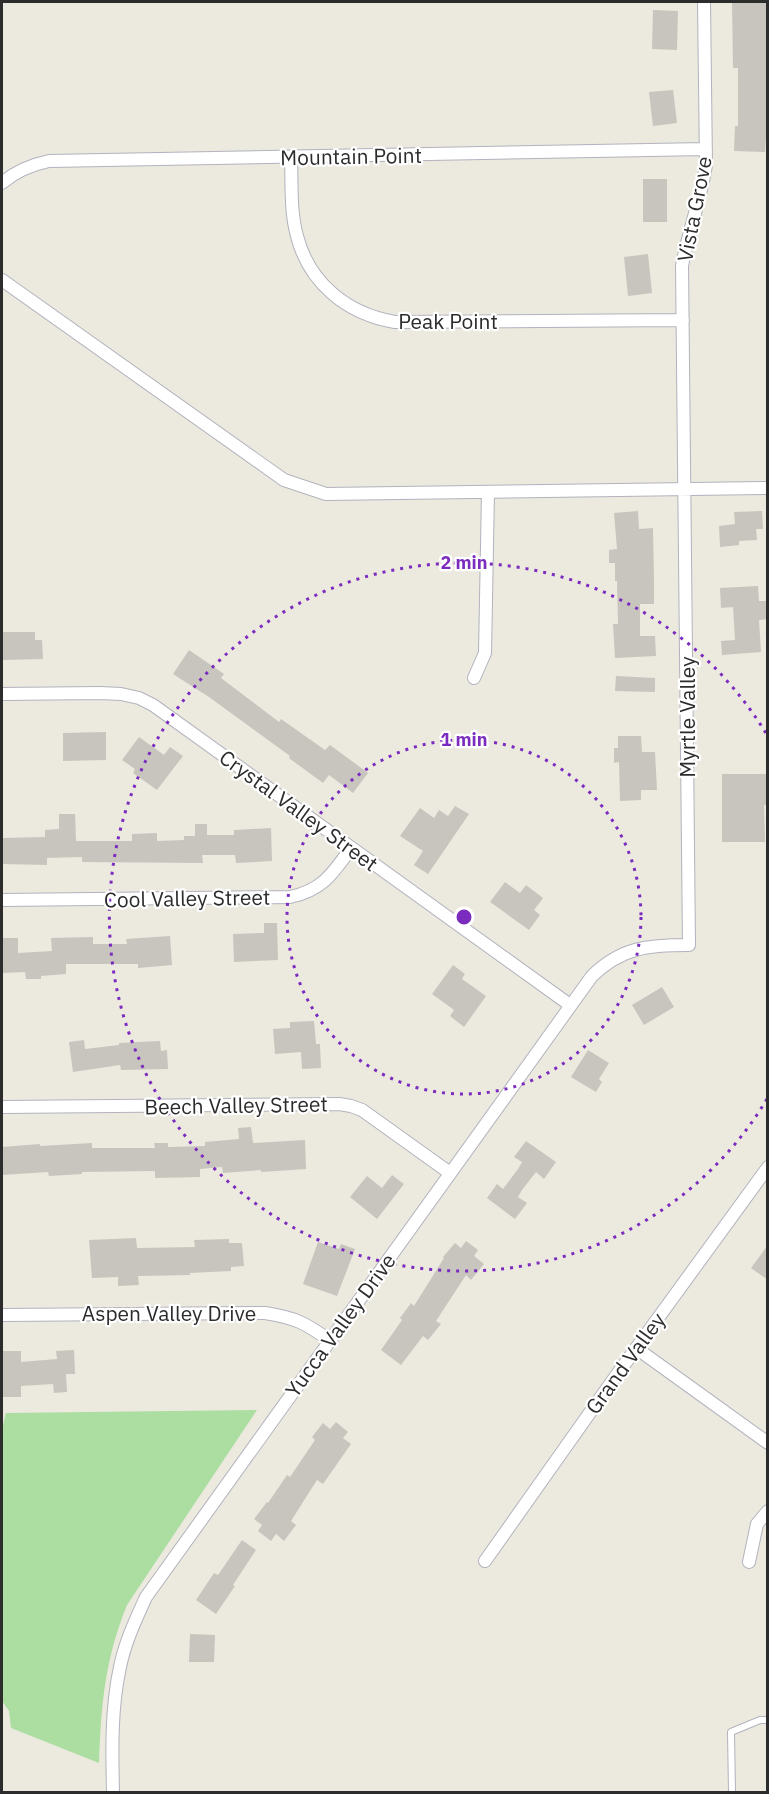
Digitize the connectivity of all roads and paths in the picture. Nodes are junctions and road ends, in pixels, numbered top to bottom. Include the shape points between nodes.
1 (704, 2) edge
2 (706, 149) junction
3 (291, 157) junction
4 (2, 183) edge
5 (2, 280) edge
6 (683, 320) junction
7 (768, 488) edge
8 (685, 489) junction
9 (488, 492) junction
10 (474, 678) dead end
11 (2, 694) edge
12 (351, 848) junction
13 (2, 900) edge
14 (689, 945) joint
15 (570, 1005) junction
16 (2, 1107) edge
17 (768, 1167) edge
18 (450, 1173) junction
19 (2, 1315) edge
20 (329, 1340) junction
21 (636, 1348) junction
22 (768, 1443) edge
23 (768, 1510) edge
24 (485, 1561) dead end
25 (749, 1562) dead end
26 (768, 1720) edge
27 (113, 1792) edge
28 (732, 1792) edge

1 - 2 street, Vista Grove
2 - 3 street, Mountain Point
2 - 6 street, Vista Grove via 702,192 682,266
3 - 4 street, Mountain Point via 49,161 14,173
3 - 6 street, Peak Point via 293,213 301,249 320,283 364,314 395,322
5 - 9 street via 284,480 326,494
6 - 8 street, Vista Grove
7 - 8 street
8 - 9 street
8 - 14 street, Myrtle Valley
9 - 10 street via 485,653
11 - 12 street, Crystal Valley Street via 100,693 139,698
12 - 13 street, Cool Valley Street via 326,881 309,892 290,897
12 - 15 street, Crystal Valley Street
14 - 15 street, Yucca Valley Drive via 655,945 619,955 592,976
15 - 18 street, Yucca Valley Drive
16 - 18 street, Beech Valley Street via 339,1104 362,1110
17 - 21 street, Grand Valley
18 - 20 street, Yucca Valley Drive
19 - 20 street, Aspen Valley Drive via 265,1313 305,1323
20 - 27 street, Yucca Valley Drive via 146,1596 120,1664 114,1704
21 - 22 street
21 - 24 street, Grand Valley
23 - 25 street via 758,1524
26 - 28 lane via 731,1732

